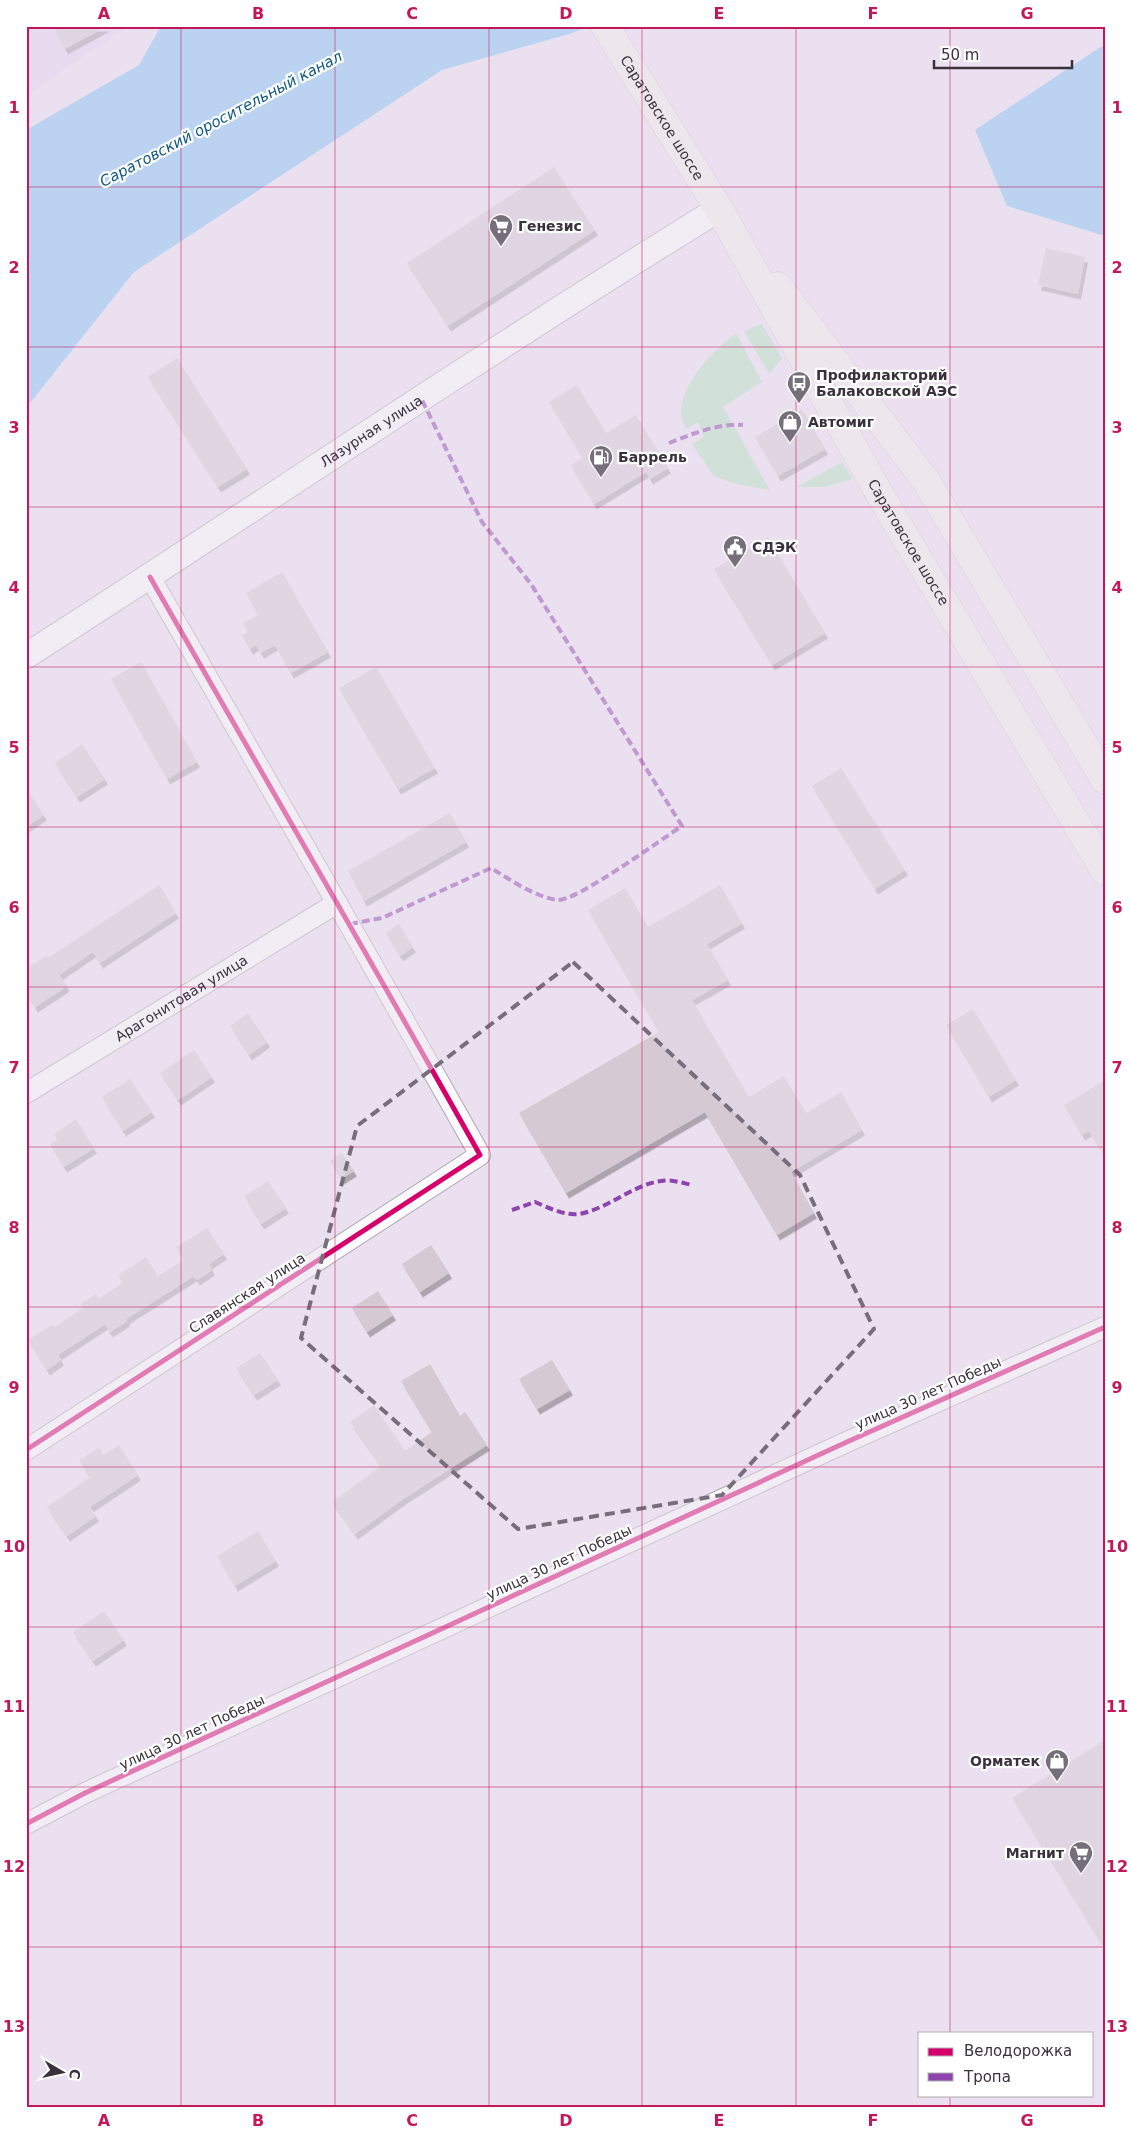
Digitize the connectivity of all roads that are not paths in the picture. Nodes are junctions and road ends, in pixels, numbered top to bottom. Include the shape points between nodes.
1 (605, 26) edge
2 (720, 209) junction
3 (815, 354) junction
4 (150, 577) junction
5 (26, 656) edge
6 (1105, 780) edge
7 (1105, 871) edge
8 (337, 903) junction
9 (26, 1093) edge
10 (1105, 1327) edge
11 (26, 1450) edge
12 (26, 1824) edge

1 - 2 main road, Саратовское шоссе
2 - 3 main road, Саратовское шоссе
2 - 4 street, Лазурная улица via 435,388
3 - 6 main road, Саратовское шоссе via 926,481
3 - 7 main road, Саратовское шоссе via 883,500
4 - 5 street, Лазурная улица
4 - 8 street
8 - 9 street, Арагонитовая улица
8 - 11 street, Славянская улица via 480,1156
10 - 12 street, улица 30 лет Победы via 849,1440 94,1789

